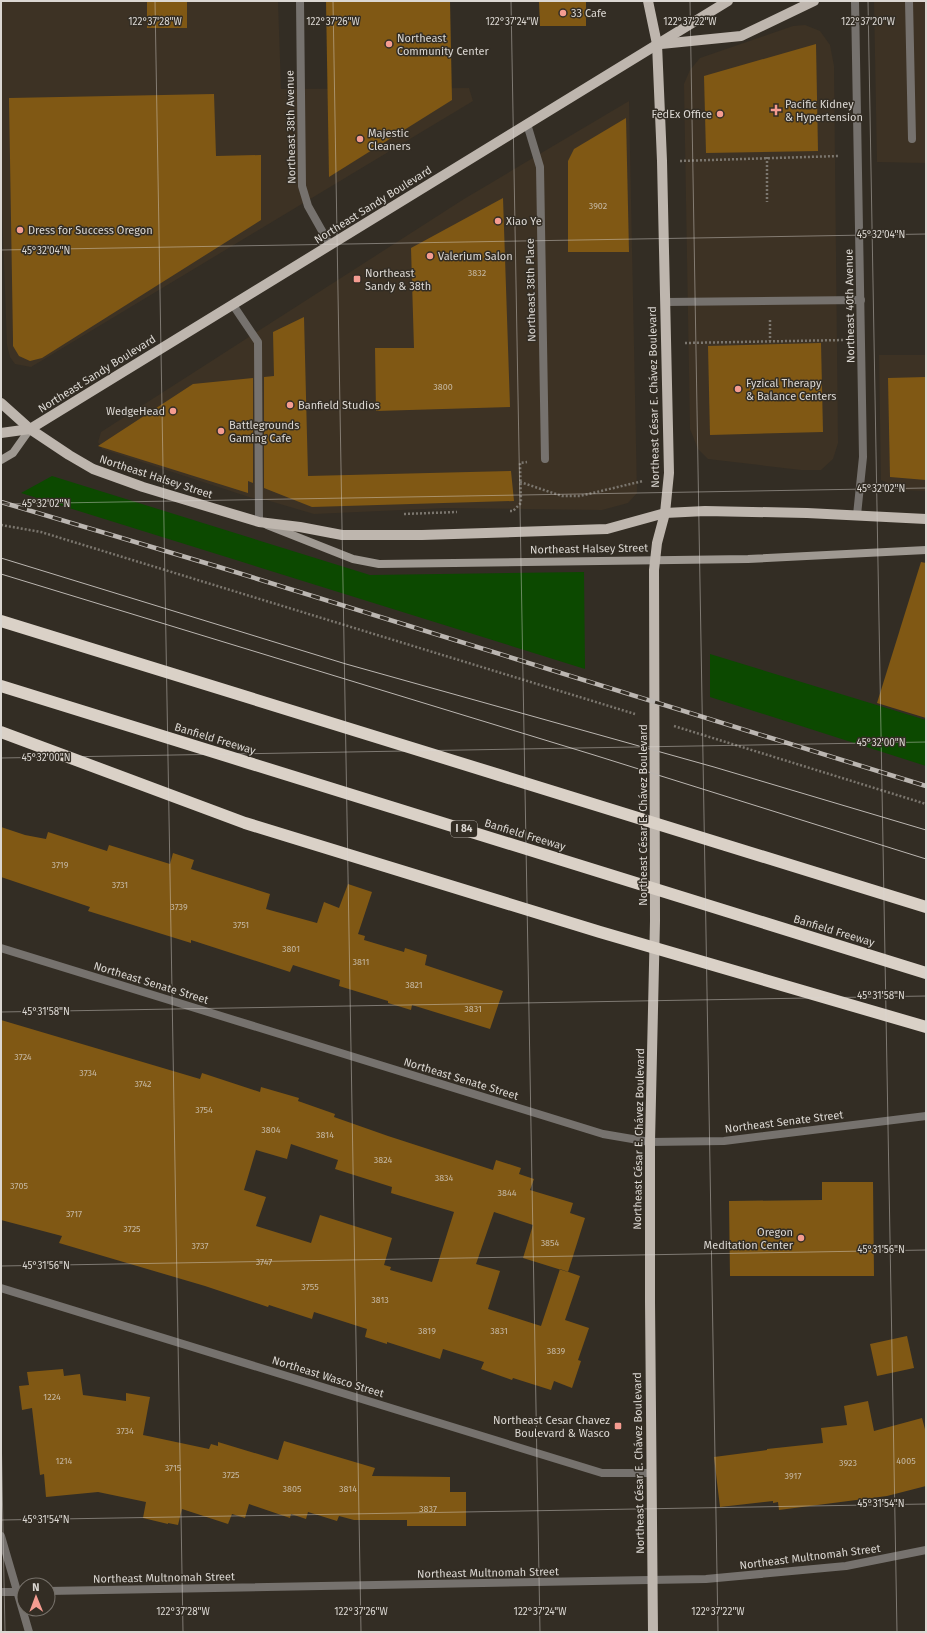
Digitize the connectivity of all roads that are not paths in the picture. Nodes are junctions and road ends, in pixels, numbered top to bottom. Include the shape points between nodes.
1 (300, 1) edge
2 (648, 1) edge
3 (728, 1) edge
4 (814, 1) edge
5 (855, 1) edge
6 (909, 1) edge
7 (657, 44) junction
8 (528, 124) junction
9 (912, 139) dead end
10 (330, 245) junction
11 (861, 300) junction
12 (665, 302) junction
13 (233, 305) junction
14 (1, 403) edge
15 (30, 429) junction
16 (1, 432) edge
17 (545, 458) road end
18 (1, 460) edge
19 (665, 513) junction
20 (857, 515) junction
21 (926, 519) edge
22 (258, 522) junction
23 (926, 550) edge
24 (1, 621) edge
25 (1, 686) edge
26 (1, 732) edge
27 (926, 907) edge
28 (1, 948) edge
29 (654, 948) junction
30 (926, 973) edge
31 (926, 1027) edge
32 (926, 1116) edge
33 (650, 1142) junction
34 (1, 1288) edge
35 (651, 1474) junction
36 (1, 1536) edge
37 (926, 1550) edge
38 (16, 1578) edge
39 (652, 1582) junction
40 (56, 1591) edge
41 (1, 1592) edge
42 (16, 1592) edge
43 (26, 1617) edge
44 (29, 1632) edge
45 (653, 1632) edge

1 - 10 street, Northeast 38th Avenue via 302,186 308,206
2 - 7 main road, Northeast César E. Chávez Boulevard
3 - 7 main road, Northeast Sandy Boulevard
4 - 7 main road via 741,36
5 - 11 street, Northeast 40th Avenue
6 - 9 street
7 - 8 main road, Northeast Sandy Boulevard
7 - 12 main road, Northeast César E. Chávez Boulevard
8 - 10 main road, Northeast Sandy Boulevard
8 - 17 street, Northeast 38th Place via 540,168
10 - 13 main road, Northeast Sandy Boulevard
11 - 12 street
11 - 20 street, Northeast 40th Avenue via 864,457
12 - 19 main road, Northeast César E. Chávez Boulevard via 669,473
13 - 15 main road, Northeast Sandy Boulevard
13 - 22 street via 258,342
14 - 15 main road, Northeast Halsey Street
15 - 16 main road, Northeast Sandy Boulevard
15 - 18 main road, Northeast Sandy Boulevard via 13,453
15 - 22 main road, Northeast Halsey Street via 94,469 143,488
19 - 20 main road, Northeast Halsey Street via 705,511
19 - 22 main road, Northeast Halsey Street via 607,529 422,535 342,535
19 - 29 main road, Northeast César E. Chávez Boulevard via 657,543 654,570
20 - 21 main road, Northeast Halsey Street
22 - 23 main road, Northeast Halsey Street via 353,559 379,564 748,559
24 - 27 highway
25 - 30 highway, Banfield Freeway / I 84
26 - 29 highway via 245,823
28 - 33 street, Northeast Senate Street via 589,1130
29 - 31 highway
29 - 33 main road, Northeast César E. Chávez Boulevard
32 - 33 street, Northeast Senate Street via 724,1141
33 - 35 main road, Northeast César E. Chávez Boulevard
34 - 35 street, Northeast Wasco Street via 602,1473
35 - 39 main road, Northeast César E. Chávez Boulevard
36 - 38 street
37 - 39 street, Northeast Multnomah Street via 846,1566
39 - 40 street, Northeast Multnomah Street
39 - 45 main road, Northeast César E. Chávez Boulevard
41 - 42 street
43 - 44 street

